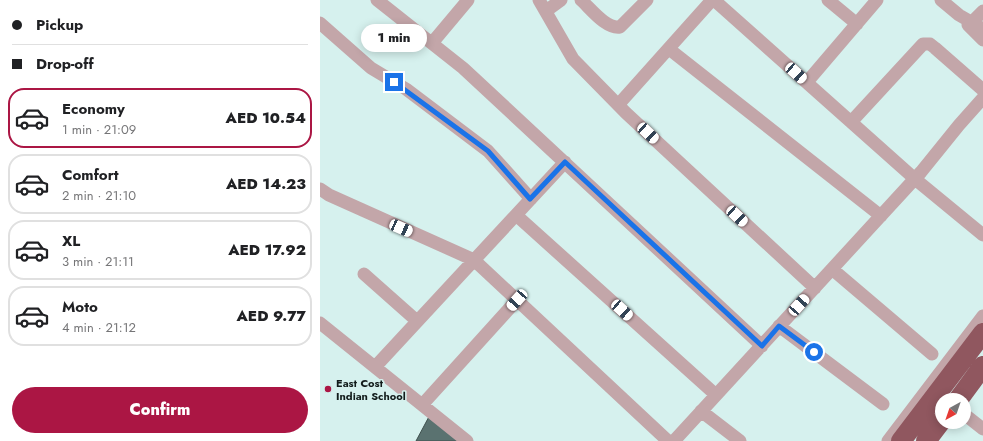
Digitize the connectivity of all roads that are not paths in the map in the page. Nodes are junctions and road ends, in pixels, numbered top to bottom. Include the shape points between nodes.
1 (377, 0) edge
2 (468, 0) edge
3 (539, 0) edge
4 (561, 0) edge
5 (581, 0) edge
6 (647, 0) edge
7 (713, 0) edge
8 (828, 0) edge
9 (877, 0) edge
10 (941, 0) edge
11 (546, 11) junction
12 (983, 12) edge
13 (959, 14) junction
14 (320, 23) edge
15 (857, 24) junction
16 (978, 26) edge
17 (983, 40) edge
18 (432, 43) junction
19 (669, 49) junction
20 (806, 82) junction
21 (983, 90) edge
22 (983, 98) edge
23 (618, 105) junction
24 (851, 122) junction
25 (565, 162) junction
26 (915, 179) junction
27 (320, 189) edge
28 (530, 199) junction
29 (516, 215) junction
30 (881, 216) junction
31 (983, 235) edge
32 (474, 260) junction
33 (832, 269) junction
34 (364, 274) dead end
35 (815, 288) junction
36 (517, 300) junction
37 (983, 316) edge
38 (417, 321) junction
39 (320, 323) edge
40 (779, 326) junction
41 (983, 333) edge
42 (762, 346) junction
43 (972, 349) edge
44 (932, 354) dead end
45 (375, 367) junction
46 (973, 386) edge
47 (716, 395) junction
48 (883, 404) dead end
49 (422, 406) junction
50 (701, 411) junction
51 (971, 420) edge
52 (935, 429) edge
53 (947, 429) edge
54 (983, 429) edge
55 (467, 441) edge
56 (668, 441) edge
57 (674, 441) edge
58 (740, 441) edge
59 (888, 441) edge
60 (901, 441) edge
61 (926, 441) edge
62 (938, 441) edge

1 - 18 street
2 - 18 street
3 - 11 street
4 - 11 street
5 - 6 street via 609,25 617,28
7 - 19 street
7 - 20 street
8 - 15 street
9 - 15 street
10 - 13 street
11 - 23 street via 573,59
12 - 16 street
13 - 16 street
13 - 17 street
14 - 28 street via 371,68 406,89 488,151
15 - 20 street
18 - 25 street via 463,68
19 - 23 street
19 - 30 street
20 - 24 street
21 - 24 street via 930,44 923,44
22 - 26 street
23 - 35 street
24 - 26 street
25 - 28 street
25 - 42 street
26 - 30 street
26 - 31 street
27 - 32 street via 328,195
28 - 29 street
29 - 32 street
29 - 47 street
30 - 33 street
32 - 36 street
32 - 38 street
33 - 35 street
33 - 44 street
34 - 38 street
35 - 40 street
36 - 49 street
36 - 56 street
37 - 43 street
38 - 45 street
39 - 45 street
40 - 42 street
40 - 48 street
41 - 43 highway
42 - 47 street
43 - 46 highway via 977,367
43 - 59 street
43 - 60 highway
45 - 49 street
47 - 50 street
49 - 55 street
50 - 57 street
50 - 58 street
51 - 54 street
52 - 61 highway
53 - 62 street

